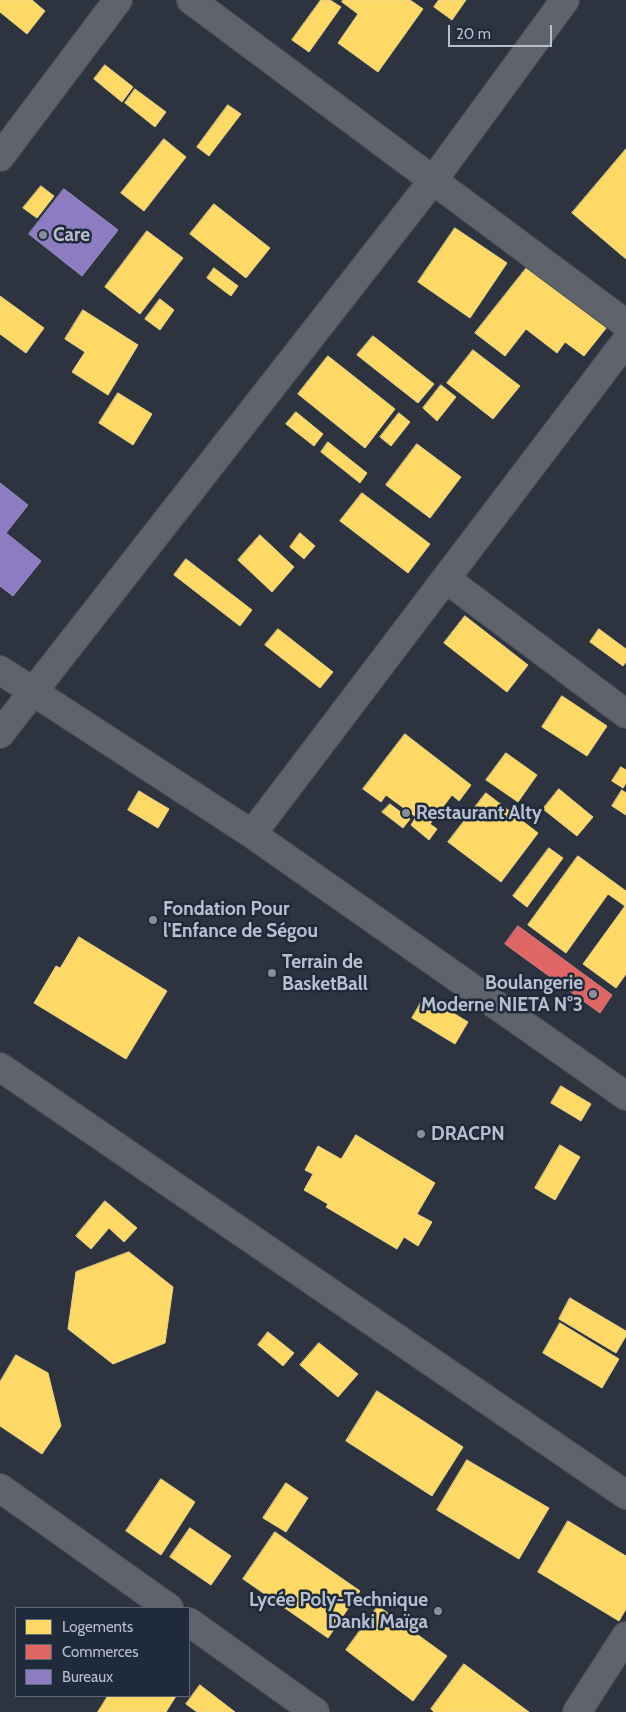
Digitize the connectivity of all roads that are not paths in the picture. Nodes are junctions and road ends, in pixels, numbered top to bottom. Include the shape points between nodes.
1 (118, 0) edge
2 (191, 0) edge
3 (565, 0) edge
4 (0, 157) edge
5 (434, 179) junction
6 (626, 324) edge
7 (626, 341) edge
8 (446, 579) junction
9 (0, 670) edge
10 (32, 692) junction
11 (626, 714) edge
12 (0, 734) edge
13 (252, 834) junction
14 (0, 1067) edge
15 (626, 1096) edge
16 (0, 1488) edge
17 (626, 1495) edge
18 (168, 1607) edge
19 (190, 1623) edge
20 (626, 1636) edge
21 (315, 1712) edge
22 (577, 1712) edge

1 - 4 street
2 - 5 street
3 - 5 street
5 - 6 street
5 - 10 street
7 - 8 street
8 - 11 street
8 - 13 street
9 - 10 street
10 - 12 street
10 - 13 street
13 - 15 street
14 - 17 street
16 - 18 street
19 - 21 street
20 - 22 street

